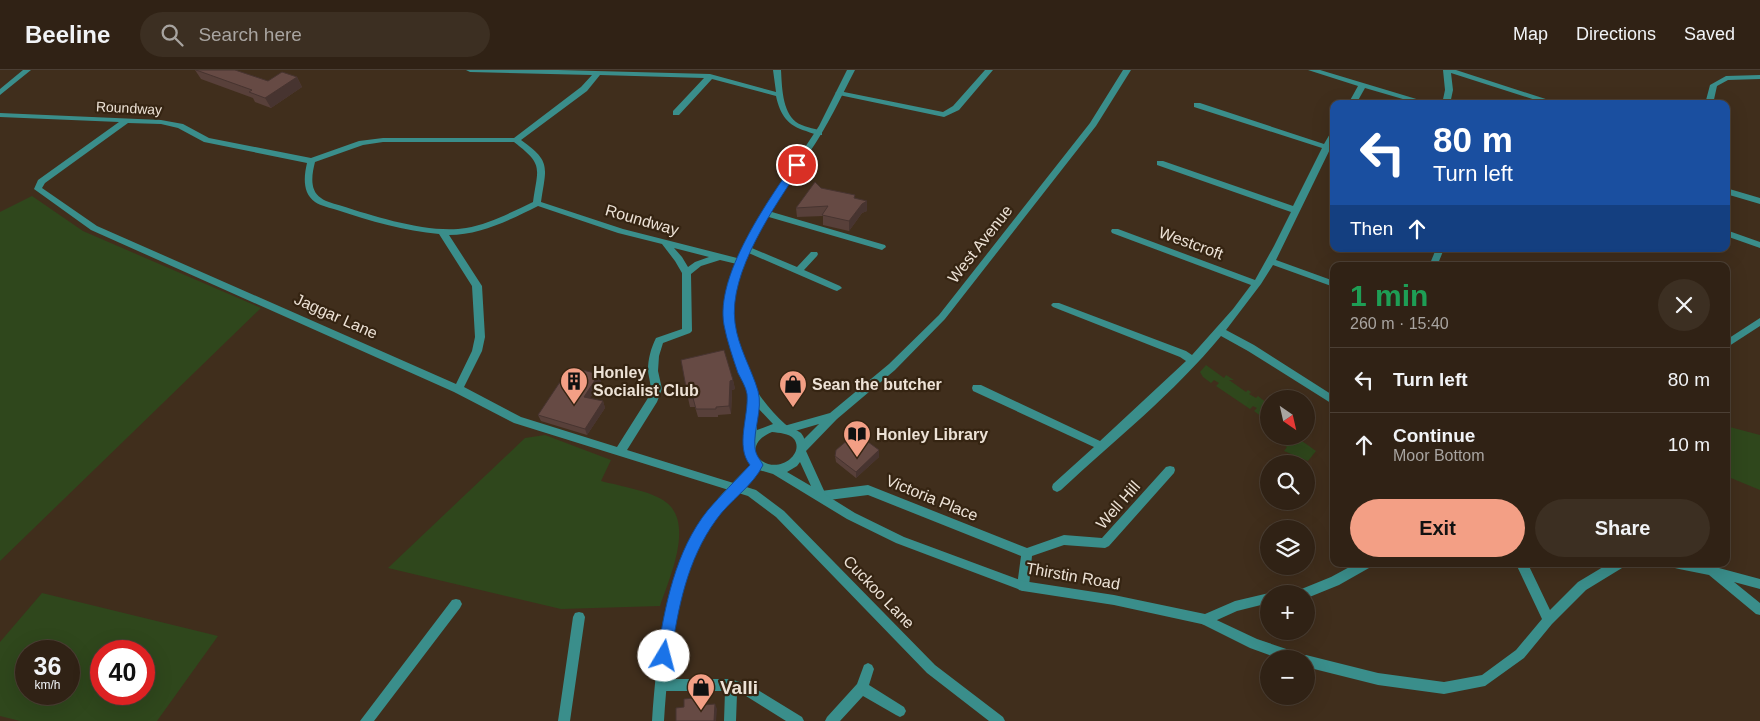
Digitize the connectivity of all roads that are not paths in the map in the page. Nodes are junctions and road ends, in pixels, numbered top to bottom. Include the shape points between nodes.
1 (27, 70) edge
2 (470, 70) edge
3 (777, 70) edge
4 (851, 70) edge
5 (988, 70) edge
6 (1127, 70) edge
7 (1312, 70) edge
8 (1447, 70) edge
9 (646, 72) edge
10 (1741, 73) edge
11 (597, 74) junction
12 (715, 74) edge
13 (1760, 76) edge
14 (1364, 84) junction
15 (0, 93) edge
16 (839, 93) junction
17 (780, 95) junction
18 (1354, 100) edge
19 (1416, 100) edge
20 (1447, 100) edge
21 (1544, 100) edge
22 (1710, 100) edge
23 (1197, 105) dead end
24 (676, 113) dead end
25 (0, 115) edge
26 (126, 121) junction
27 (819, 133) junction
28 (516, 140) junction
29 (1330, 140) edge
30 (1326, 146) junction
31 (311, 161) junction
32 (1160, 163) dead end
33 (1730, 192) edge
34 (1760, 201) edge
35 (537, 204) junction
36 (1295, 210) junction
37 (765, 213) junction
38 (442, 231) junction
39 (1115, 231) dead end
40 (1730, 234) edge
41 (665, 243) junction
42 (1760, 245) edge
43 (882, 247) dead end
44 (747, 249) junction
45 (814, 254) dead end
46 (718, 256) junction
47 (741, 262) junction
48 (1270, 262) junction
49 (798, 271) junction
50 (686, 273) junction
51 (1330, 283) edge
52 (1256, 284) junction
53 (837, 288) dead end
54 (1056, 305) dead end
55 (1760, 320) edge
56 (1221, 332) junction
57 (1730, 343) edge
58 (1193, 361) junction
59 (458, 388) junction
60 (977, 388) dead end
61 (753, 393) junction
62 (1330, 399) edge
63 (832, 416) junction
64 (785, 428) junction
65 (751, 442) junction
66 (1101, 446) junction
67 (621, 450) junction
68 (802, 450) junction
69 (757, 465) junction
70 (776, 470) junction
71 (1170, 470) dead end
72 (736, 487) junction
73 (1057, 487) dead end
74 (821, 496) junction
75 (1027, 553) junction
76 (1360, 567) edge
77 (1523, 567) edge
78 (1613, 567) edge
79 (1694, 567) edge
80 (1710, 570) junction
81 (1760, 584) edge
82 (1023, 586) junction
83 (1315, 589) edge
84 (1260, 600) edge
85 (456, 604) dead end
86 (1760, 610) edge
87 (579, 617) dead end
88 (1206, 620) junction
89 (1548, 620) junction
90 (1272, 650) edge
91 (1315, 664) edge
92 (868, 669) dead end
93 (661, 685) junction
94 (731, 685) junction
95 (862, 688) junction
96 (900, 711) dead end
97 (366, 721) edge
98 (564, 721) edge
99 (658, 721) edge
100 (730, 721) edge
101 (798, 721) edge
102 (831, 721) edge
103 (999, 721) edge

1 - 15 street
2 - 11 street
3 - 17 street
4 - 16 street
5 - 16 street via 956,108 944,115
6 - 63 street, West Avenue via 1094,124 942,317 892,367
7 - 14 street
8 - 20 street
8 - 21 street
9 - 11 street
9 - 12 street
10 - 13 street
10 - 22 street via 1714,85
11 - 28 street via 584,89
12 - 17 street
12 - 24 street
14 - 18 street
14 - 19 street
16 - 27 street
17 - 27 street via 792,123
23 - 30 street
25 - 26 street, Roundway
26 - 31 street, Roundway via 180,126 206,140
26 - 59 street, Jaggar Lane via 41,182 38,189 94,228
27 - 37 street
28 - 31 street via 383,140 362,143
28 - 35 street via 535,154 542,168
29 - 30 street
30 - 36 street
31 - 38 street via 307,180 310,191 318,200 402,225
32 - 36 street
33 - 34 street
35 - 38 street via 492,224 463,232
35 - 41 street, Roundway
36 - 48 street
37 - 43 street
37 - 44 street
38 - 59 street via 477,286 480,337 477,351
39 - 52 street, Westcroft
40 - 42 street
41 - 46 street, Roundway
41 - 50 street
44 - 47 street
44 - 49 street
45 - 49 street
46 - 47 street, Roundway
46 - 50 street
47 - 61 street via 728,305 730,325
48 - 51 street
48 - 52 street
49 - 53 street
50 - 67 street via 687,331 659,341 653,371 657,388
52 - 56 street
54 - 58 street via 1183,354
55 - 57 street
56 - 58 street
56 - 62 street
58 - 66 street
59 - 67 street, Jaggar Lane via 518,420
60 - 66 street
61 - 64 street
61 - 65 street
63 - 64 street, West Avenue
63 - 68 street, West Avenue
64 - 65 street via 765,430
64 - 68 street via 800,439
65 - 69 street via 750,455
66 - 73 street
67 - 72 street, Jaggar Lane
68 - 70 street via 792,464
68 - 74 street
69 - 70 street
69 - 72 street
70 - 74 street, Thirstin Road
71 - 75 street, Well Hill via 1105,543 1064,540
72 - 93 street via 712,515 685,565 672,606
72 - 103 street, Cuckoo Lane via 752,493 780,514 931,669
74 - 75 street, Victoria Place via 868,490
74 - 82 street, Thirstin Road via 851,516 900,540
75 - 82 street
76 - 83 street
77 - 89 street
78 - 89 street via 1582,586
79 - 80 street
80 - 81 street
80 - 86 street
82 - 88 street, Thirstin Road via 1114,600
84 - 88 street via 1235,606
85 - 97 street
87 - 98 street
88 - 90 street, Thirstin Road
89 - 91 street via 1520,654 1484,680 1444,688 1378,679
92 - 95 street
93 - 94 street
93 - 99 street
94 - 100 street
94 - 101 street via 749,691
95 - 96 street
95 - 102 street

